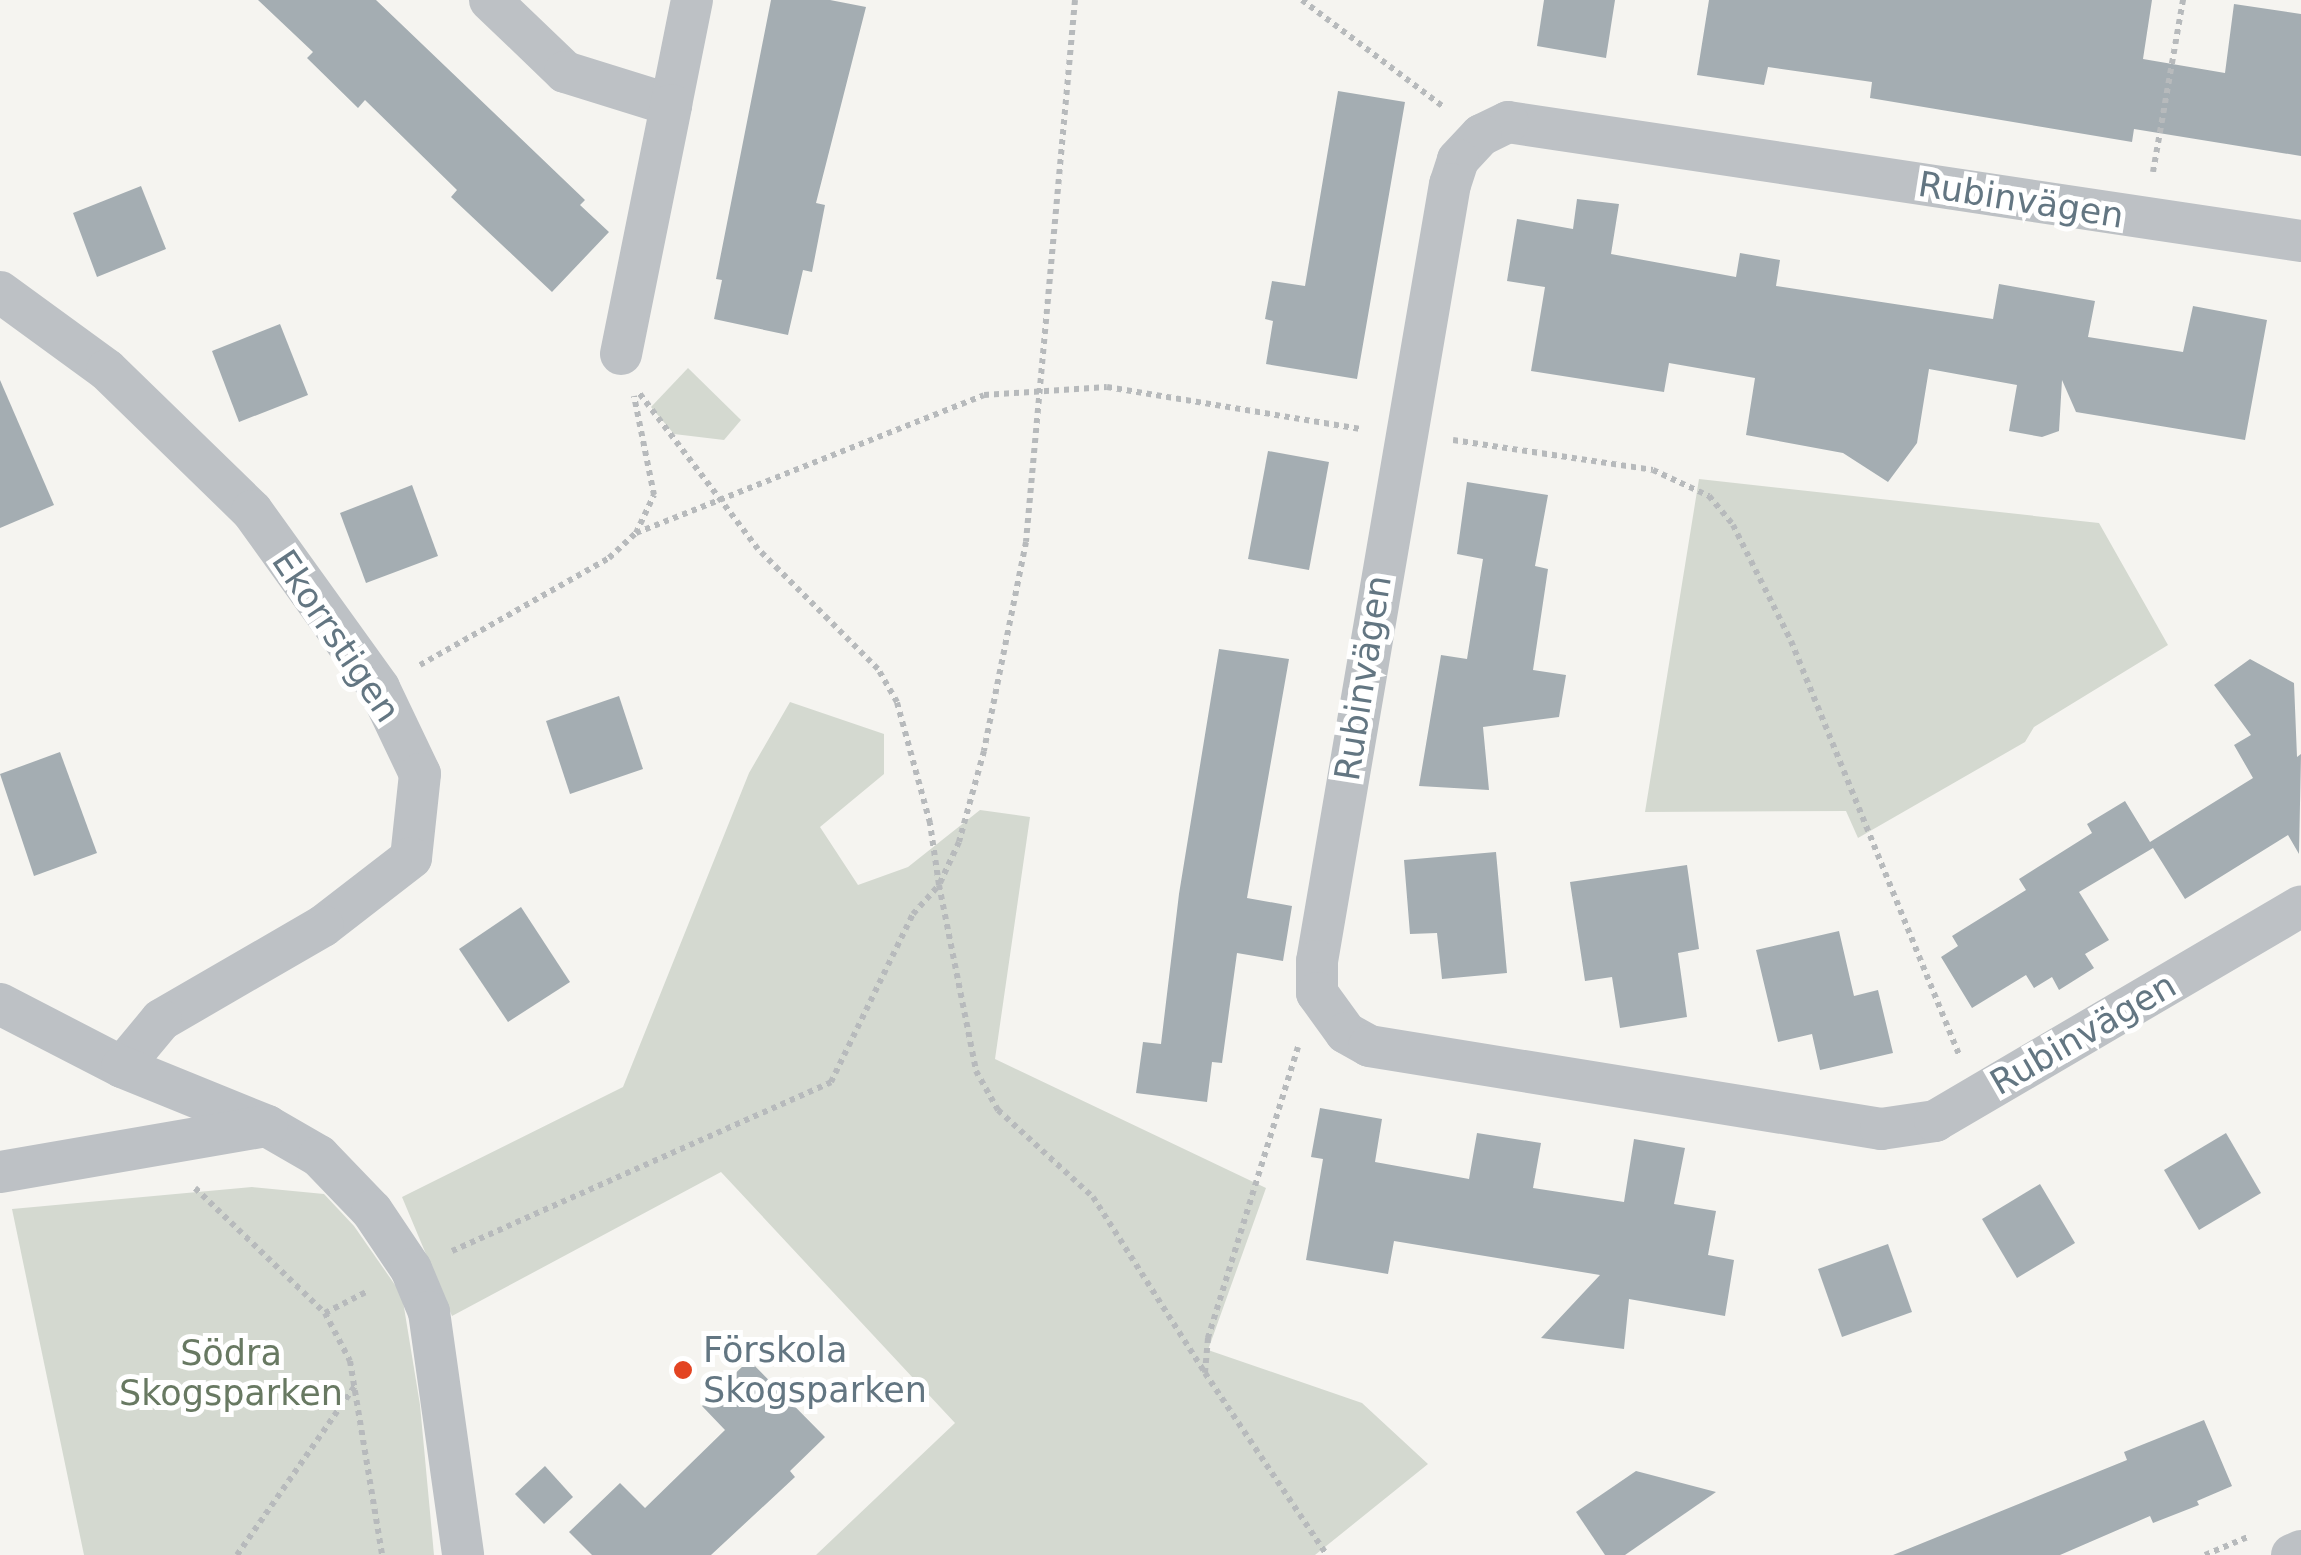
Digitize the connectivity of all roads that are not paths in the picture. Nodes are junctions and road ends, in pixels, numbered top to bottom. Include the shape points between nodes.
1 (490, 0) edge
2 (692, 0) edge
3 (672, 106) junction
4 (2301, 241) edge
5 (0, 292) edge
6 (625, 367) road end
7 (2301, 906) edge
8 (0, 1004) edge
9 (122, 1067) junction
10 (268, 1126) junction
11 (0, 1172) edge
12 (2301, 1551) edge
13 (462, 1555) edge
14 (2292, 1555) edge

1 - 3 street via 565,72
2 - 3 street
3 - 6 street
4 - 7 street, Rubinvägen via 1508,122 1481,135 1458,160 1450,184 1403,436 1317,961 1317,994 1346,1034 1370,1046 1881,1129 1935,1121
5 - 9 street, Ekorrstigen via 107,370 252,511 380,688 420,774 411,858 323,926 161,1020
8 - 9 street
9 - 10 street
10 - 11 street
10 - 13 street via 319,1156 372,1211 410,1269 429,1312
12 - 14 street

